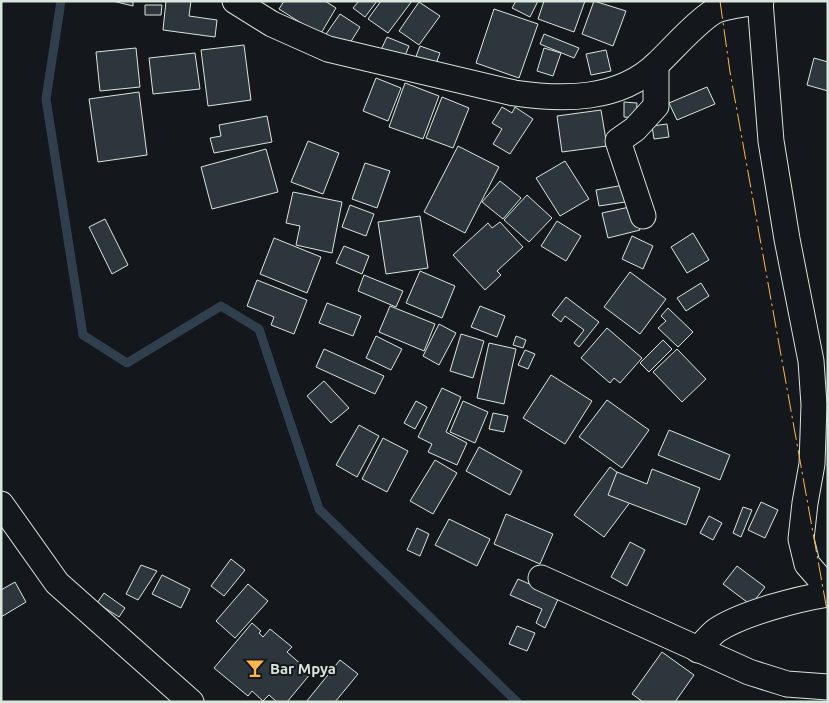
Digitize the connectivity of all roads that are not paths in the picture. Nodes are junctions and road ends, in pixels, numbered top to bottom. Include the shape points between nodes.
1 (235, 1) edge
2 (761, 1) edge
3 (656, 66) junction
4 (643, 216) dead end
5 (1, 504) edge
6 (541, 578) dead end
7 (828, 588) edge
8 (828, 594) edge
9 (698, 650) junction
10 (828, 687) edge
11 (191, 702) edge

1 - 3 street via 272,24 328,49 421,73 524,94 576,97 604,92 629,86
2 - 3 street via 713,11
2 - 7 street via 771,141 786,238 811,361 814,405 812,464 801,539 807,564
3 - 4 street via 656,106 618,142
5 - 11 street via 57,582
6 - 9 street
8 - 9 street via 745,616 716,630
9 - 10 street via 787,684

